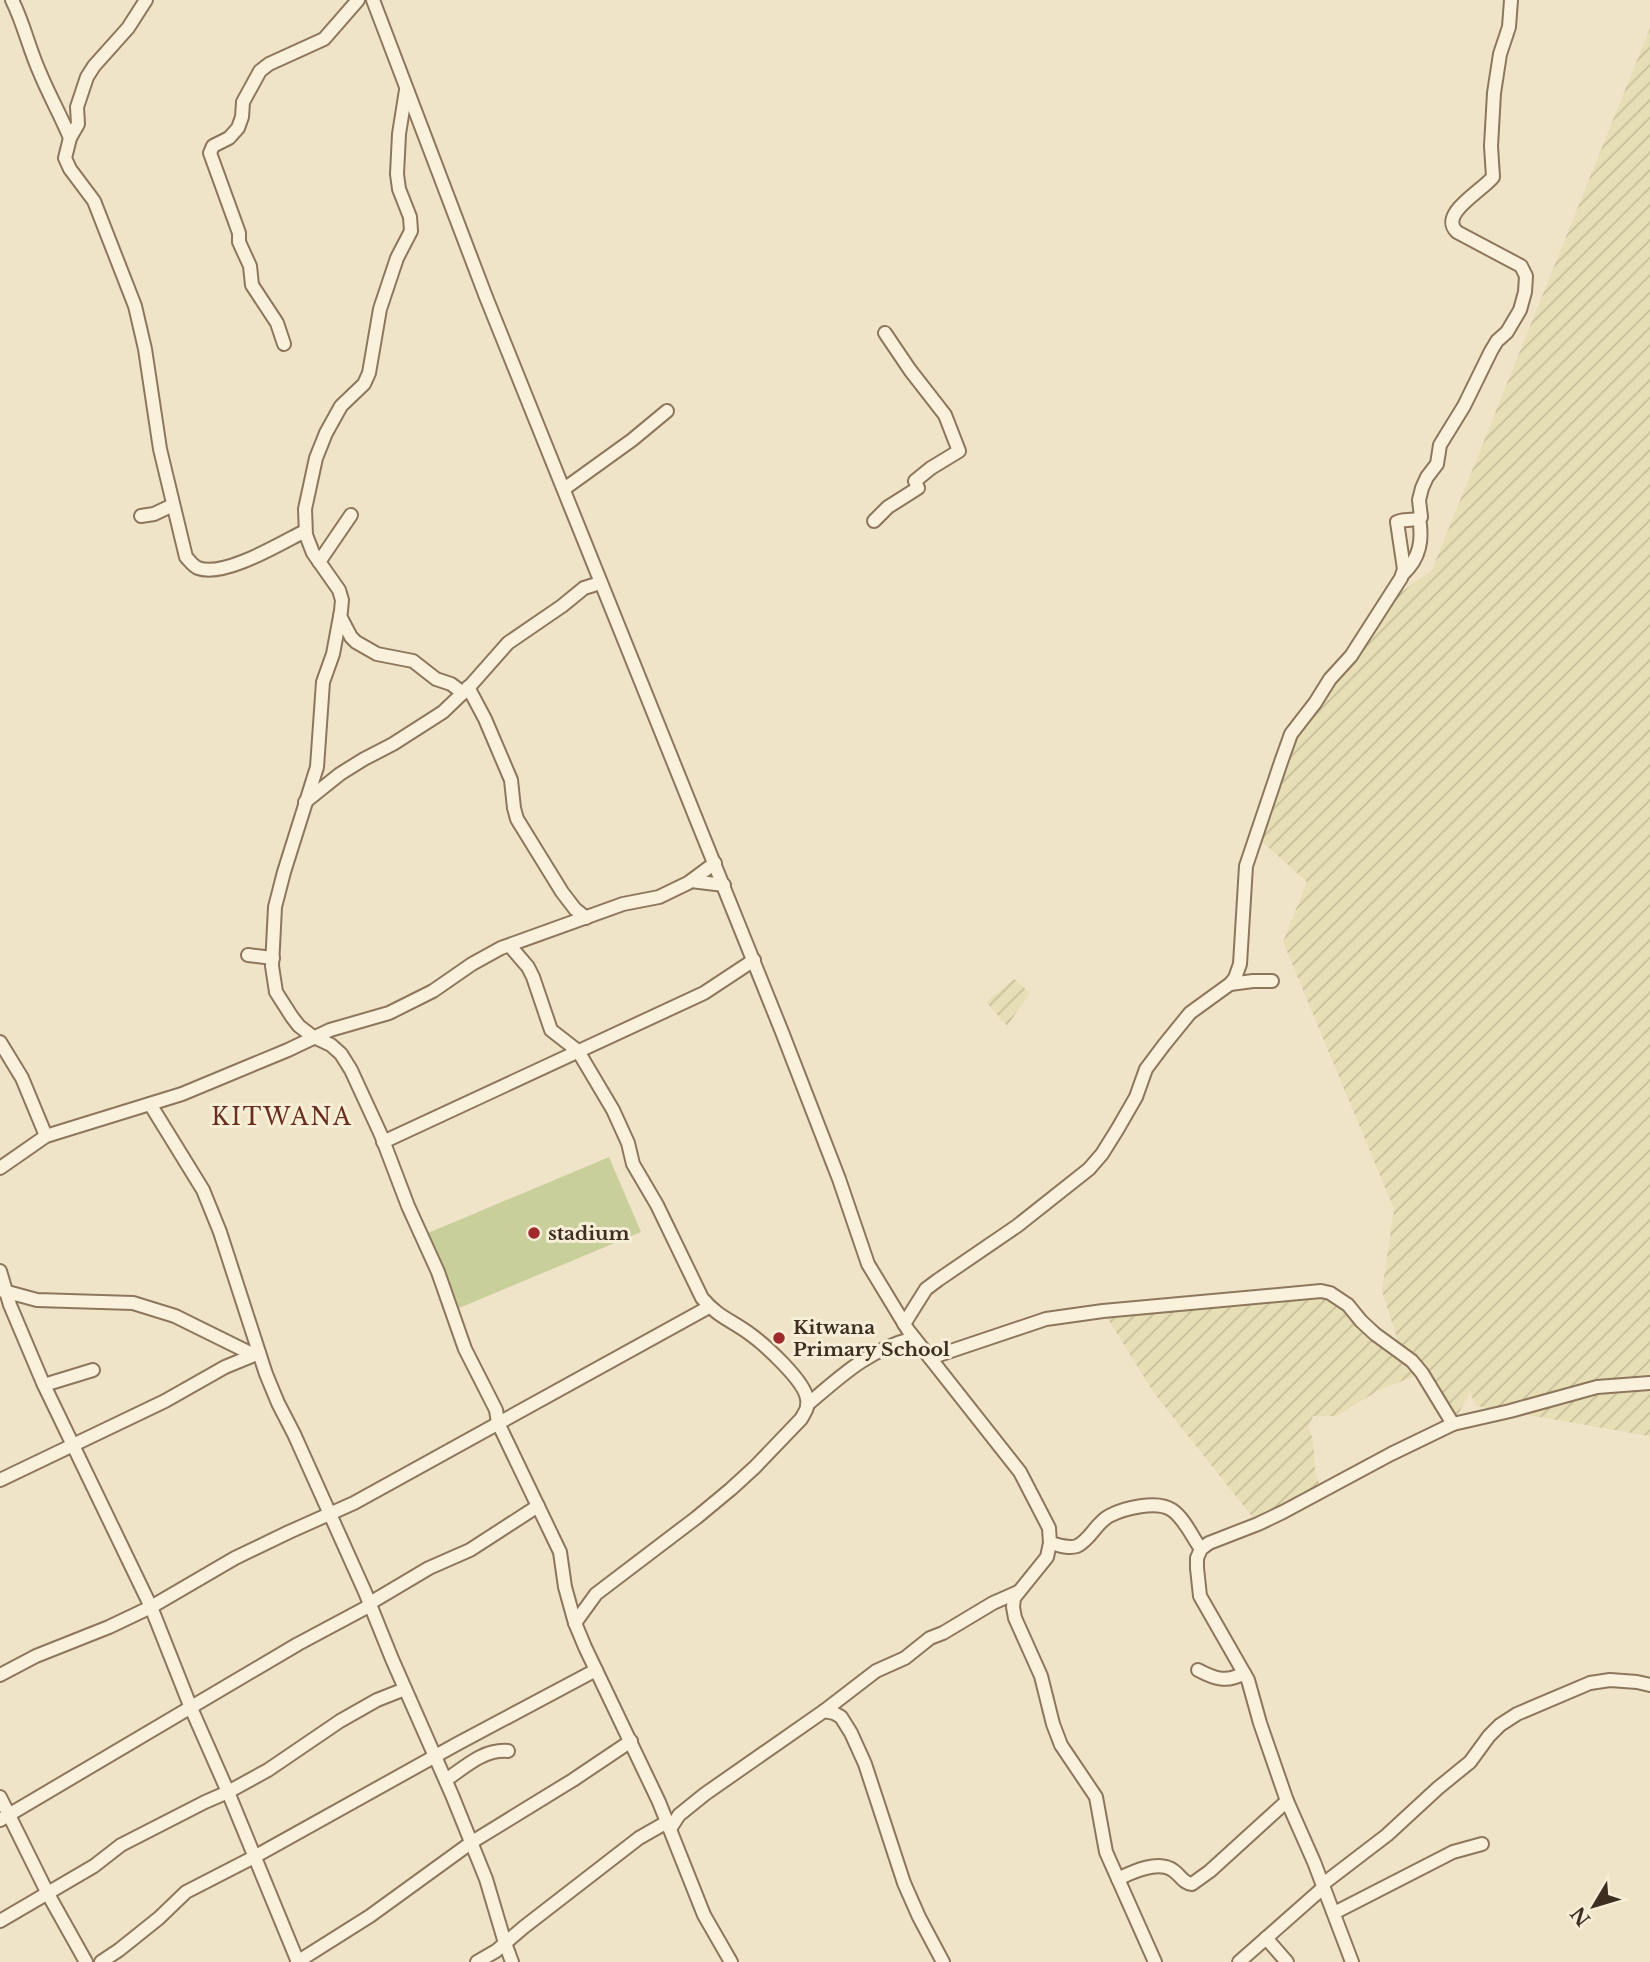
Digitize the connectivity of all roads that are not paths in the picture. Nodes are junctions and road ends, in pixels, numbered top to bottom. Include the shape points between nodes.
1 (12, 0) edge
2 (146, 0) edge
3 (358, 0) edge
4 (373, 0) edge
5 (1511, 0) edge
6 (406, 89) junction
7 (70, 138) junction
8 (885, 333) dead end
9 (284, 344) dead end
10 (667, 411) dead end
11 (564, 489) junction
12 (173, 505) junction
13 (351, 515) dead end
14 (141, 516) dead end
15 (1419, 518) junction
16 (874, 521) dead end
17 (305, 531) junction
18 (319, 562) junction
19 (1403, 574) junction
20 (600, 583) junction
21 (340, 616) junction
22 (465, 690) junction
23 (305, 803) junction
24 (715, 863) junction
25 (691, 881) junction
26 (724, 885) junction
27 (586, 918) junction
28 (510, 946) junction
29 (248, 955) dead end
30 (273, 958) junction
31 (754, 960) junction
32 (1272, 981) dead end
33 (1230, 985) junction
34 (317, 1038) junction
35 (0, 1042) edge
36 (578, 1051) junction
37 (150, 1104) junction
38 (47, 1136) junction
39 (383, 1142) junction
40 (0, 1168) edge
41 (0, 1271) edge
42 (3, 1290) edge
43 (709, 1307) junction
44 (904, 1324) junction
45 (914, 1338) junction
46 (256, 1354) junction
47 (930, 1357) junction
48 (93, 1370) dead end
49 (1650, 1383) edge
50 (44, 1385) junction
51 (807, 1405) junction
52 (498, 1423) junction
53 (1453, 1424) junction
54 (72, 1445) junction
55 (0, 1480) edge
56 (538, 1506) junction
57 (330, 1514) junction
58 (1050, 1543) junction
59 (1201, 1549) junction
60 (1018, 1592) junction
61 (370, 1604) junction
62 (151, 1607) junction
63 (575, 1623) junction
64 (596, 1670) junction
65 (1198, 1670) dead end
66 (1244, 1673) junction
67 (0, 1675) edge
68 (1650, 1685) edge
69 (405, 1689) junction
70 (191, 1708) junction
71 (824, 1711) junction
72 (631, 1741) junction
73 (508, 1751) dead end
74 (436, 1758) junction
75 (446, 1780) junction
76 (228, 1792) junction
77 (0, 1797) edge
78 (1287, 1801) junction
79 (662, 1809) junction
80 (685, 1810) junction
81 (5, 1817) edge
82 (669, 1826) junction
83 (472, 1842) junction
84 (1482, 1844) dead end
85 (254, 1857) junction
86 (1118, 1879) junction
87 (1324, 1885) junction
88 (48, 1894) junction
89 (1334, 1913) junction
90 (0, 1921) edge
91 (1266, 1938) junction
92 (505, 1943) junction
93 (86, 1962) edge
94 (101, 1962) edge
95 (297, 1962) edge
96 (477, 1962) edge
97 (512, 1962) edge
98 (731, 1962) edge
99 (943, 1962) edge
100 (1155, 1962) edge
101 (1239, 1962) edge
102 (1287, 1962) edge
103 (1352, 1962) edge

1 - 7 street
2 - 7 street via 87,77 77,107 78,124
3 - 9 street via 324,39 260,71 243,102 238,128 210,153 250,266 252,285
4 - 6 street
5 - 15 street via 1494,93 1493,177 1451,221 1457,232 1521,267 1526,276 1525,292 1516,317 1491,351 1440,445 1437,464 1422,488
6 - 11 street
6 - 17 street via 397,174 411,231 380,309 369,373 341,407 316,458
7 - 12 street via 66,162 94,201 135,306
8 - 16 street via 945,415 959,452 931,468 915,481 918,488
10 - 11 street
11 - 20 street
12 - 14 street
12 - 17 street via 186,557 198,568 210,570 251,559
13 - 18 street
15 - 19 street via 1420,547
15 - 19 street via 1396,524
17 - 18 street
18 - 21 street via 339,590
19 - 33 street via 1351,656 1291,734 1247,863 1240,964
20 - 22 street via 584,588 508,643
20 - 24 street
21 - 22 street via 356,642 377,654 413,661 436,679
21 - 23 street via 323,682 317,767
22 - 23 street via 443,712 346,770
22 - 27 street via 485,719 511,780 521,826 562,892
23 - 30 street via 278,892
24 - 25 street
24 - 26 street
25 - 26 street
25 - 27 street via 659,897
26 - 31 street
27 - 28 street
28 - 34 street via 484,957 421,998
28 - 36 street via 533,977 551,1030
29 - 30 street
30 - 34 street via 276,992 282,1004 299,1026
31 - 36 street via 704,993
31 - 44 street via 868,1264
32 - 33 street
33 - 44 street via 1190,1013 1164,1045 1146,1069 1136,1097 1102,1154 1089,1168 1017,1226 926,1289
34 - 37 street
34 - 39 street via 341,1054
35 - 38 street via 22,1078
36 - 39 street
36 - 43 street via 613,1110 633,1164
37 - 38 street
37 - 46 street via 203,1190
38 - 40 street
39 - 52 street
41 - 42 street
42 - 46 street via 30,1300 133,1303 175,1316
42 - 50 street
43 - 51 street via 780,1361 805,1391
43 - 52 street
44 - 45 street
45 - 47 street
45 - 51 street via 868,1356
46 - 54 street
46 - 57 street
47 - 53 street via 1046,1319 1321,1291 1348,1305 1412,1361
47 - 58 street via 1020,1472 1049,1528
48 - 50 street
49 - 53 street via 1597,1387
50 - 54 street
51 - 63 street via 801,1419 755,1467 596,1594
52 - 56 street
52 - 57 street
53 - 59 street
54 - 55 street
54 - 62 street
56 - 61 street via 470,1550 429,1568
56 - 63 street via 559,1552
57 - 61 street
57 - 62 street via 235,1558
58 - 59 street via 1069,1548 1078,1545 1108,1516 1150,1505 1165,1506 1178,1515
58 - 60 street via 1047,1558
59 - 66 street via 1197,1558 1200,1596
60 - 71 street via 876,1671
60 - 86 street via 1013,1603 1015,1618 1041,1676 1061,1745 1096,1797 1106,1852
61 - 69 street
61 - 70 street
62 - 67 street
62 - 70 street
63 - 64 street
64 - 72 street
64 - 74 street
65 - 66 street via 1222,1680
66 - 78 street
68 - 87 street via 1590,1683 1517,1714 1500,1725 1469,1762 1387,1835
69 - 74 street
69 - 76 street via 340,1721
70 - 76 street
70 - 81 street
71 - 80 street
71 - 99 street via 841,1717 851,1734 904,1883
72 - 79 street
72 - 83 street
73 - 75 street via 473,1760
74 - 75 street
74 - 85 street
75 - 83 street
76 - 85 street
76 - 88 street via 121,1845
77 - 81 street
78 - 86 street via 1192,1884 1160,1866
78 - 87 street
79 - 80 street
79 - 82 street
80 - 82 street
81 - 88 street
82 - 92 street via 629,1846
82 - 98 street via 704,1915
83 - 92 street
83 - 95 street
84 - 89 street via 1453,1852
85 - 94 street via 186,1892
85 - 95 street
86 - 100 street
87 - 89 street
87 - 91 street
88 - 90 street
88 - 93 street
89 - 103 street
91 - 101 street
91 - 102 street
92 - 96 street
92 - 97 street

